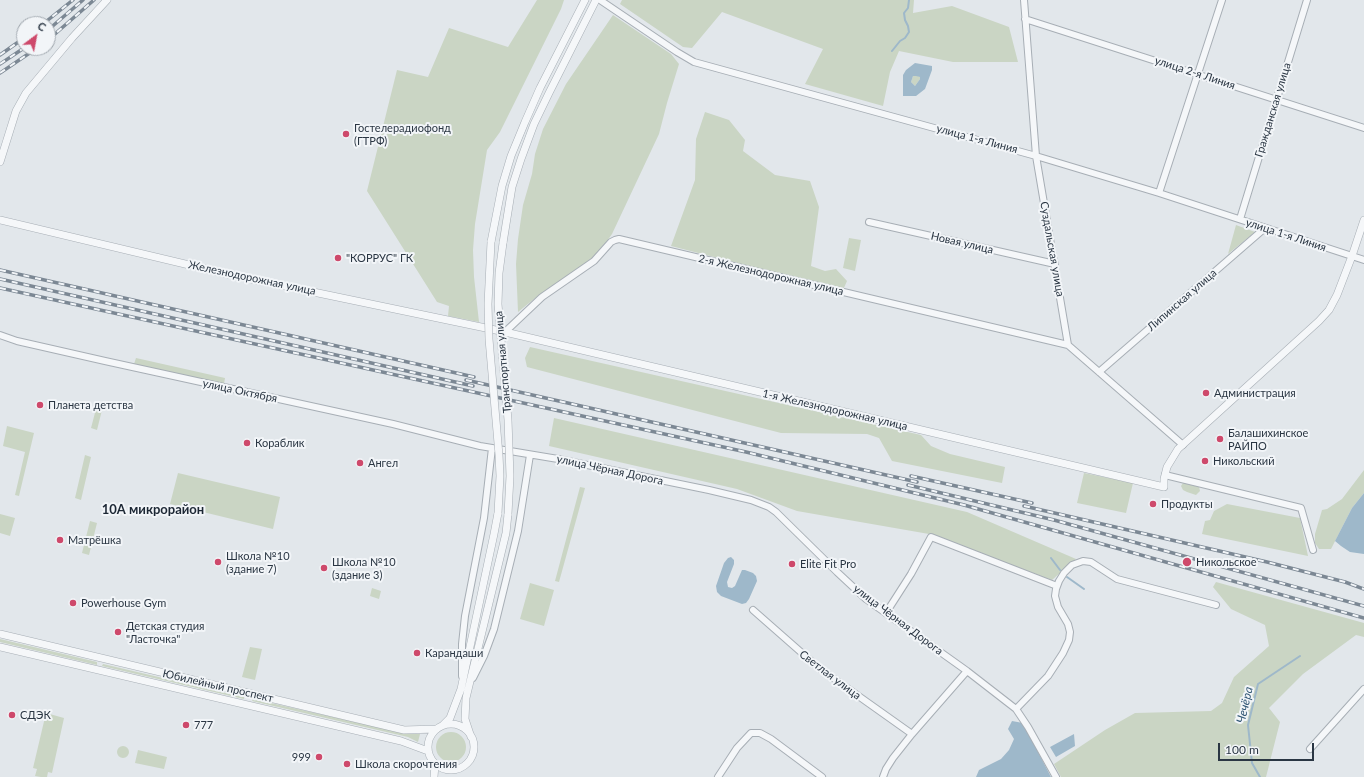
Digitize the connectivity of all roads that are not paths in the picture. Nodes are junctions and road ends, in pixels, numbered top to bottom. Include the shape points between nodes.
1 (107, 0) edge
2 (585, 0) edge
3 (596, 0) edge
4 (600, 0) edge
5 (1024, 0) edge
6 (1222, 0) edge
7 (1307, 0) edge
8 (1025, 19) junction
9 (1198, 74) junction
10 (1276, 100) junction
11 (1364, 128) edge
12 (1036, 156) junction
13 (0, 162) edge
14 (1159, 193) junction
15 (0, 220) edge
16 (1240, 220) junction
17 (1364, 220) edge
18 (869, 222) dead end
19 (1265, 228) junction
20 (1352, 256) junction
21 (1364, 260) edge
22 (1055, 264) junction
23 (505, 332) junction
24 (0, 335) edge
25 (1068, 345) junction
26 (1099, 372) junction
27 (1183, 445) junction
28 (492, 448) junction
29 (530, 455) junction
30 (1164, 475) junction
31 (1313, 550) dead end
32 (1057, 586) junction
33 (1216, 604) dead end
34 (753, 610) dead end
35 (886, 613) junction
36 (0, 634) edge
37 (0, 647) edge
38 (967, 671) junction
39 (466, 684) junction
40 (1364, 690) edge
41 (1016, 709) junction
42 (443, 725) junction
43 (436, 729) junction
44 (912, 734) junction
45 (471, 736) junction
46 (1310, 749) dead end
47 (428, 751) junction
48 (435, 765) junction
49 (456, 770) junction
50 (434, 777) edge
51 (450, 777) edge
52 (718, 777) edge
53 (822, 777) edge
54 (884, 777) edge
55 (1056, 777) edge

1 - 13 street via 26,93 16,111
2 - 39 street, Транспортная улица, bridge via 540,88 511,156 491,242 489,339 500,483 498,513
3 - 39 street, Транспортная улица, bridge via 534,124 512,188 499,273 498,304 508,420 508,514 506,533
4 - 12 street, улица 1-я Линия via 694,62
5 - 8 street, Суздальская улица
6 - 9 street
7 - 10 street, Гражданская улица
8 - 9 street, улица 2-я Линия
8 - 12 street, Суздальская улица
9 - 10 street, улица 2-я Линия
9 - 14 street
10 - 11 street, улица 2-я Линия
10 - 16 street, Гражданская улица
12 - 14 street, улица 1-я Линия
12 - 22 street, Суздальская улица
14 - 16 street, улица 1-я Линия
15 - 23 street, Железнодорожная улица via 227,274
16 - 19 street, улица 1-я Линия
17 - 20 street
18 - 22 street, Новая улица
19 - 20 street, улица 1-я Линия
19 - 26 street, Липинская улица
20 - 21 street, улица 1-я Линия
20 - 27 street via 1337,295 1325,315
22 - 25 street, Суздальская улица
23 - 25 street, 2-я Железнодорожная улица via 542,297 594,261 611,242 619,239
23 - 30 street, 1-я Железнодорожная улица via 1164,487
24 - 28 street, улица Октября via 91,358
25 - 26 street
26 - 27 street
27 - 30 street via 1170,460
28 - 29 street, улица Чёрная Дорога
28 - 39 street via 483,525 465,616 462,650
29 - 35 street, улица Чёрная Дорога via 709,490 769,507 866,599
29 - 39 street via 518,531 494,628 484,656
30 - 31 street via 1301,508
32 - 33 street via 1064,573 1083,561 1096,565 1117,579
32 - 35 street via 930,537 911,574
32 - 41 street via 1056,604 1068,624 1069,640 1048,676
34 - 44 street, Светлая улица via 819,668
35 - 38 street, улица Чёрная Дорога
36 - 43 street, Юбилейный проспект via 404,730
37 - 47 street, Юбилейный проспект via 401,740
38 - 41 street, улица Чёрная Дорога
38 - 44 street
39 - 42 street, Транспортная улица via 450,718
39 - 45 street, Транспортная улица via 465,719
40 - 46 street
41 - 55 street, улица Чёрная Дорога
42 - 43 street
42 - 45 street via 456,725 468,731
43 - 47 street via 429,739
44 - 54 street via 893,758
45 - 49 street via 473,754 467,764
47 - 48 street
48 - 49 street via 449,771
48 - 50 street
49 - 51 street
52 - 53 street via 737,748 752,733 760,733 771,739

